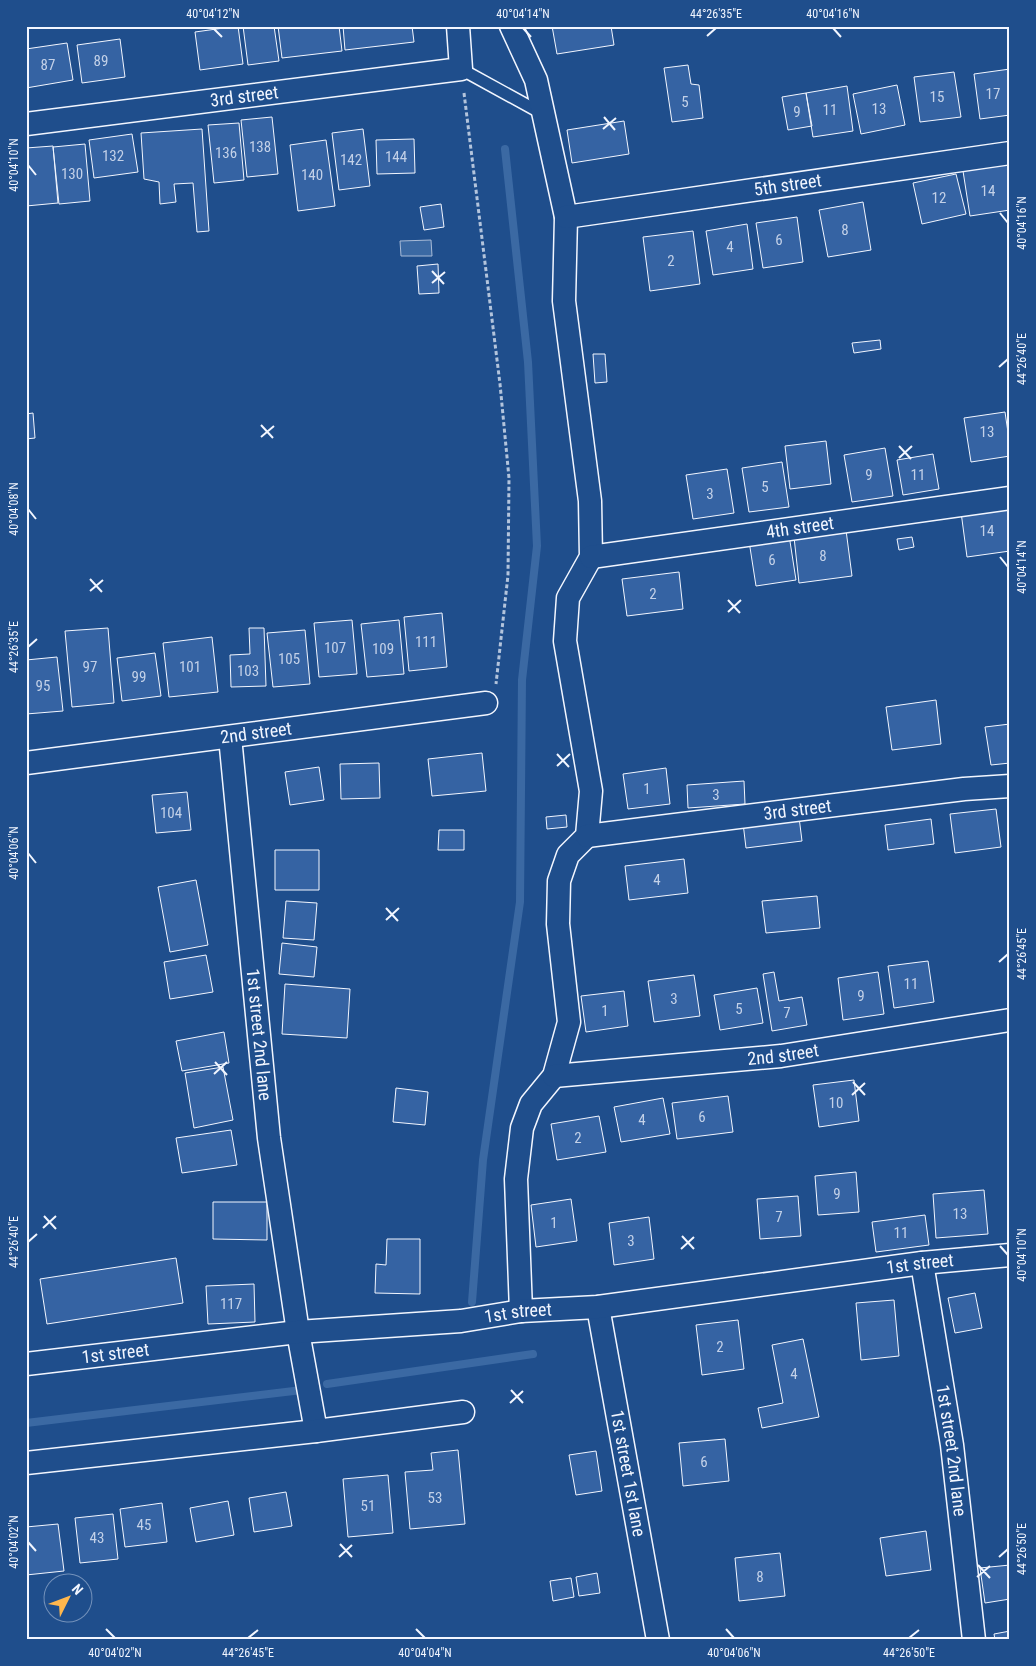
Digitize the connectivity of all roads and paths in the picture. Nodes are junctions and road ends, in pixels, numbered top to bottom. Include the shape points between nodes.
1 (458, 26) edge
2 (511, 26) edge
3 (461, 69) junction
4 (543, 115) junction
5 (26, 124) edge
6 (1010, 153) edge
7 (566, 217) junction
8 (1010, 498) edge
9 (591, 557) junction
10 (486, 703) joint
11 (230, 736) junction
12 (26, 763) edge
13 (1010, 786) edge
14 (587, 836) junction
15 (1010, 1020) edge
16 (554, 1076) junction
17 (1010, 1255) edge
18 (922, 1263) junction
19 (598, 1307) junction
20 (521, 1311) junction
21 (298, 1332) junction
22 (26, 1364) edge
23 (462, 1412) dead end
24 (316, 1430) junction
25 (26, 1463) edge
26 (658, 1640) edge
27 (974, 1640) edge

1 - 3 street
2 - 4 street via 536,80
3 - 4 lane
3 - 5 street, 3rd street
3 - 10 path via 509,478 508,575 496,691
4 - 7 street
6 - 7 street, 5th street
7 - 9 street via 564,301 590,501
8 - 9 street, 4th street
9 - 14 street via 568,598 565,641 591,791
10 - 11 street, 2nd street
11 - 12 street, 2nd street
11 - 21 street, 1st street 2nd lane via 269,1138
13 - 14 street, 3rd street
14 - 16 street via 568,855 558,881 558,924 569,1022
15 - 16 street, 2nd street via 781,1056
16 - 20 street via 531,1104 522,1128 516,1179
17 - 18 street, 1st street
18 - 19 street, 1st street
18 - 27 street, 1st street 2nd lane via 952,1445
19 - 20 street, 1st street
19 - 26 street, 1st street 1st lane
20 - 21 street, 1st street via 461,1321
21 - 22 street, 1st street
21 - 24 street, 1st street 2nd lane
23 - 24 street
24 - 25 street

